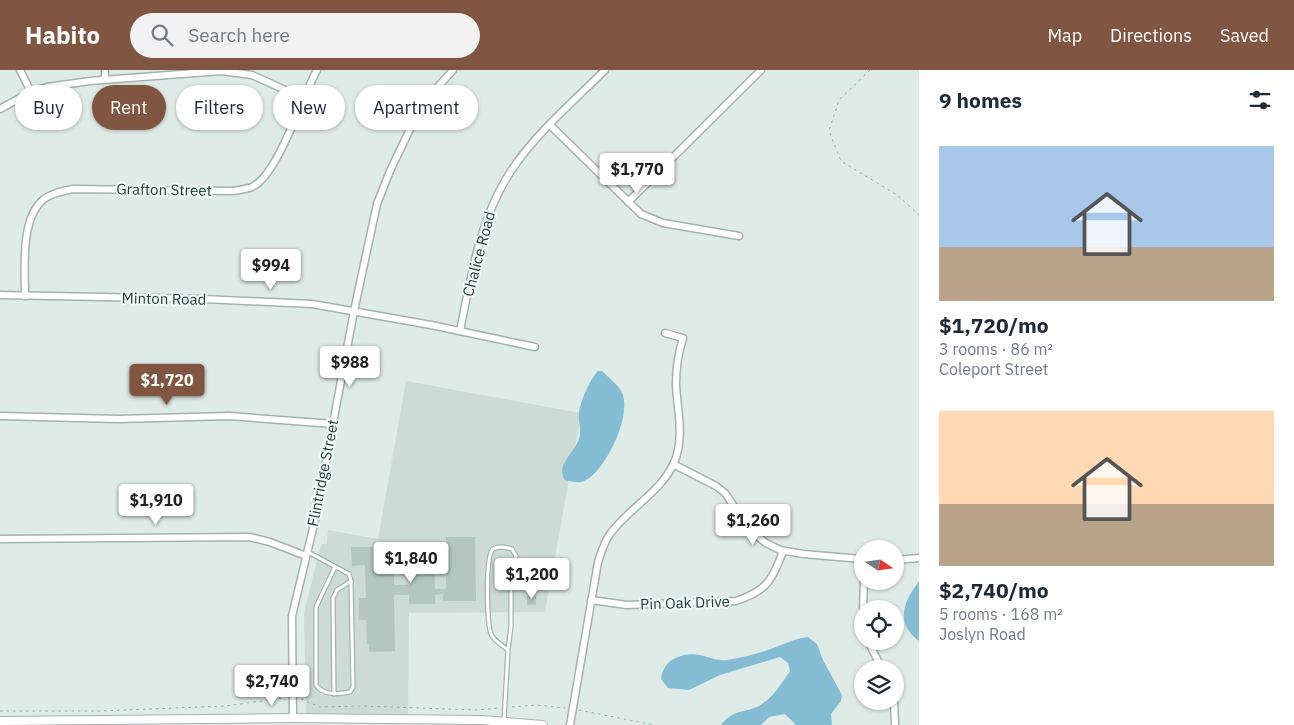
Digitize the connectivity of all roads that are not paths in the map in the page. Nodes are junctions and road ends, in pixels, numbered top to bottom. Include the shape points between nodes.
1 (20, 70) edge
2 (105, 70) edge
3 (317, 70) edge
4 (453, 70) edge
5 (605, 70) edge
6 (761, 70) edge
7 (203, 71) edge
8 (105, 79) junction
9 (28, 85) edge
10 (62, 85) edge
11 (274, 85) edge
12 (310, 85) edge
13 (15, 101) edge
14 (0, 109) edge
15 (550, 125) junction
16 (289, 130) edge
17 (628, 202) junction
18 (739, 236) dead end
19 (0, 295) edge
20 (25, 296) junction
21 (354, 311) junction
22 (460, 331) junction
23 (664, 333) dead end
24 (535, 347) dead end
25 (0, 416) edge
26 (333, 424) junction
27 (673, 464) junction
28 (0, 539) edge
29 (783, 551) junction
30 (307, 554) junction
31 (854, 558) edge
32 (919, 558) edge
33 (904, 559) edge
34 (334, 567) junction
35 (351, 581) junction
36 (592, 600) junction
37 (508, 650) junction
38 (334, 694) junction
39 (894, 710) edge
40 (293, 718) junction
41 (0, 722) edge
42 (320, 722) edge
43 (373, 722) edge
44 (504, 722) junction
45 (543, 725) edge
46 (570, 725) edge
47 (895, 725) edge

1 - 9 street
2 - 8 street
3 - 12 street, Grafton Street
4 - 21 street, Flintridge Street via 411,127 390,171 377,204
5 - 15 street, Chalice Road
6 - 17 street
7 - 8 street
7 - 11 street via 252,75
8 - 10 street
13 - 14 street
15 - 17 street
15 - 22 street, Chalice Road via 511,170 487,217
16 - 20 street, Grafton Street via 274,163 253,186 233,191 73,189 42,200 30,218
17 - 18 street via 652,220
19 - 20 street, Minton Road
20 - 21 street, Minton Road via 203,299 312,304
21 - 22 street, Minton Road
21 - 26 street, Flintridge Street
22 - 24 street, Minton Road
23 - 27 street via 683,338 677,359 680,440
25 - 26 street via 90,419 230,416
26 - 30 street, Flintridge Street
27 - 29 street via 716,486 750,530
27 - 36 street via 653,492 610,534 598,562
28 - 30 street via 249,537
29 - 31 street
29 - 36 street, Pin Oak Drive via 774,576 765,588 736,601 627,605
30 - 34 lane
30 - 40 street, Flintridge Street via 292,616
32 - 33 street
34 - 35 lane via 349,574
34 - 38 lane via 317,602 315,616 316,685 323,692
35 - 38 lane via 337,590 333,598
35 - 38 lane via 353,687 350,692
36 - 46 street
37 - 37 lane via 511,578 516,556 512,550 500,547 490,554 488,565 489,622 491,634
37 - 44 lane
39 - 47 street
40 - 41 street
40 - 42 street
42 - 43 street
43 - 44 street
44 - 45 street

